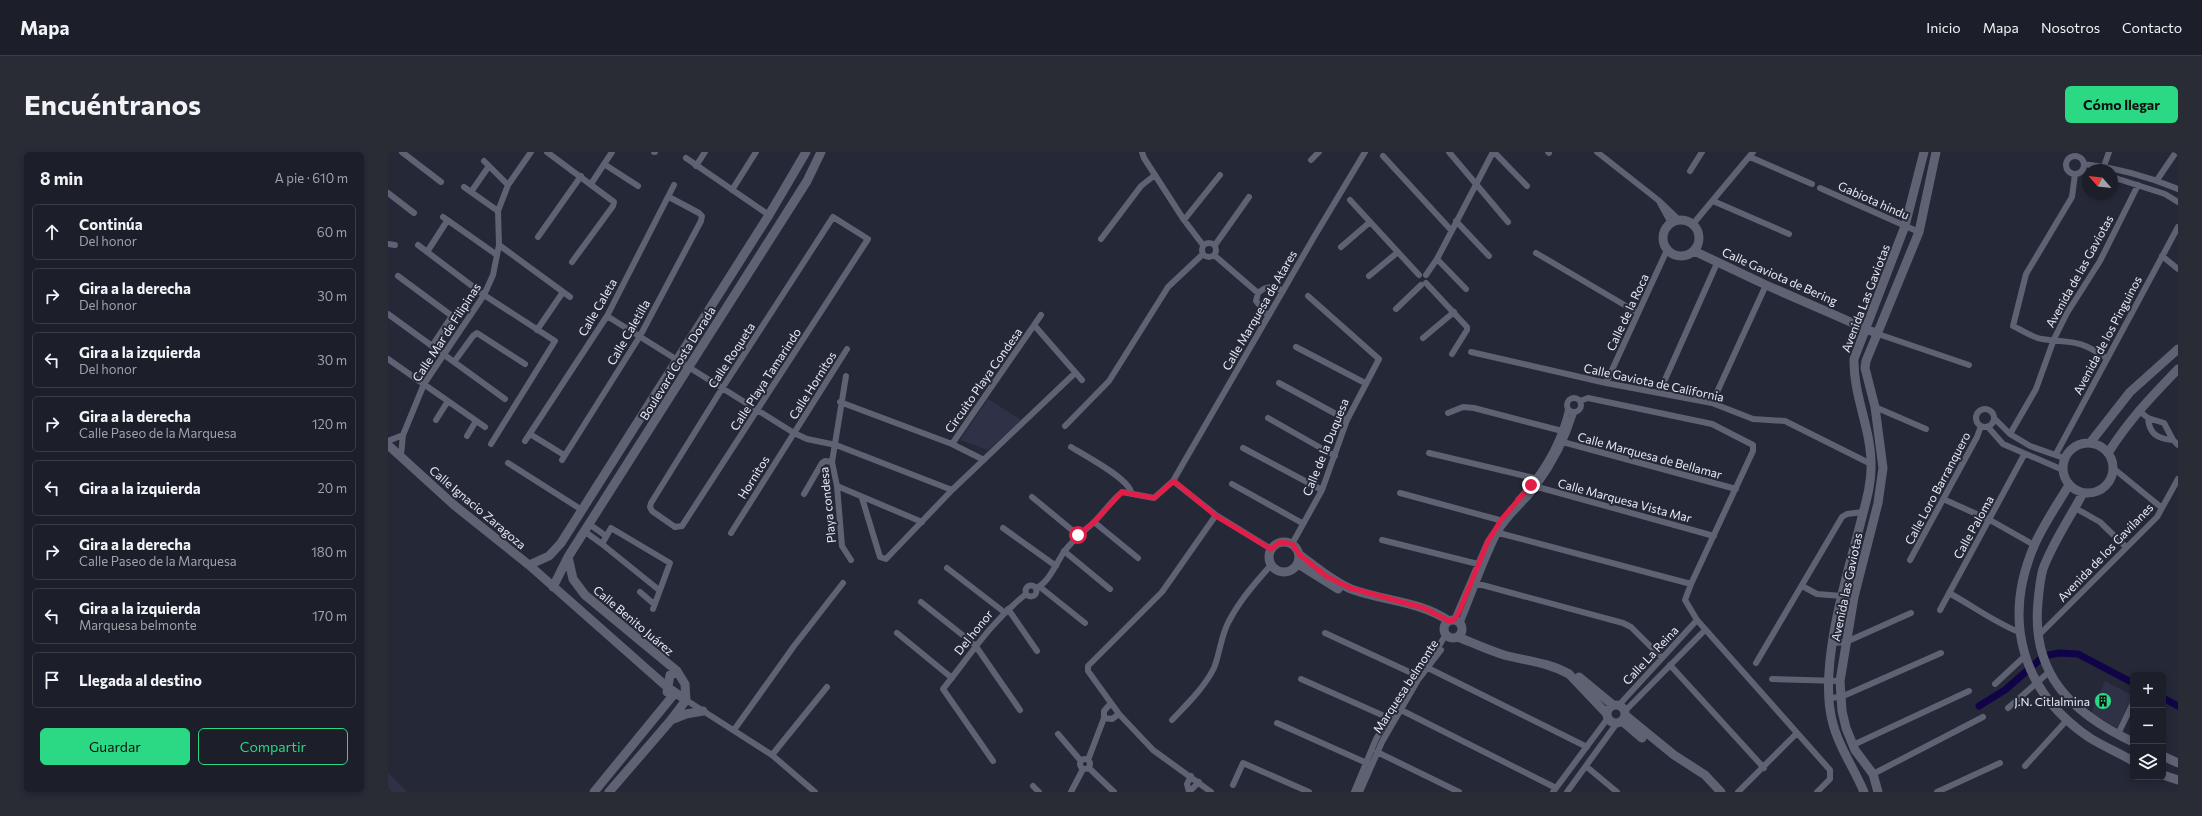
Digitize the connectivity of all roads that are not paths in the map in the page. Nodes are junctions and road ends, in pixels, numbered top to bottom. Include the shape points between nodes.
1 (402, 152) edge
2 (531, 152) edge
3 (547, 152) edge
4 (612, 152) edge
5 (705, 152) edge
6 (756, 152) edge
7 (820, 152) edge
8 (1142, 152) edge
9 (1319, 152) edge
10 (1357, 152) edge
11 (1449, 152) edge
12 (1494, 152) edge
13 (1597, 152) edge
14 (1702, 152) edge
15 (1924, 152) edge
16 (1936, 152) edge
17 (2109, 152) edge
18 (2176, 152) edge
19 (804, 153) edge
20 (1364, 154) edge
21 (1752, 154) edge
22 (1383, 156) dead end
23 (686, 158) dead end
24 (1312, 160) dead end
25 (484, 161) dead end
26 (604, 164) junction
27 (2083, 164) edge
28 (2104, 164) edge
29 (489, 166) junction
30 (696, 166) junction
31 (2082, 170) edge
32 (1690, 171) dead end
33 (2118, 171) edge
34 (2075, 174) junction
35 (1155, 175) junction
36 (1220, 175) dead end
37 (581, 176) junction
38 (2118, 179) edge
39 (2157, 180) junction
40 (441, 182) dead end
41 (1477, 182) junction
42 (591, 184) junction
43 (1812, 184) dead end
44 (2138, 184) junction
45 (508, 185) junction
46 (674, 185) dead end
47 (638, 186) dead end
48 (1527, 186) dead end
49 (464, 187) dead end
50 (1820, 188) dead end
51 (2178, 189) edge
52 (732, 190) junction
53 (471, 192) junction
54 (388, 193) edge
55 (669, 197) junction
56 (1249, 197) dead end
57 (1350, 200) dead end
58 (1658, 200) junction
59 (1713, 201) junction
60 (2178, 202) edge
61 (498, 211) junction
62 (414, 213) dead end
63 (769, 215) junction
64 (1184, 220) junction
65 (1456, 221) junction
66 (1370, 222) junction
67 (1508, 222) dead end
68 (1675, 222) junction
69 (1693, 224) junction
70 (1905, 226) junction
71 (2178, 227) edge
72 (1451, 230) junction
73 (1919, 232) junction
74 (1789, 234) dead end
75 (538, 237) dead end
76 (868, 239) joint
77 (1101, 239) dead end
78 (388, 244) edge
79 (395, 245) dead end
80 (418, 245) dead end
81 (499, 245) junction
82 (1203, 245) junction
83 (1215, 245) junction
84 (1340, 247) dead end
85 (1668, 250) junction
86 (1694, 251) junction
87 (427, 252) junction
88 (1398, 252) junction
89 (1536, 253) dead end
90 (1203, 254) junction
91 (497, 255) junction
92 (1214, 255) junction
93 (1489, 256) dead end
94 (2162, 256) junction
95 (1437, 259) junction
96 (1718, 261) junction
97 (572, 262) dead end
98 (2178, 269) edge
99 (1422, 275) junction
100 (398, 276) dead end
101 (1370, 276) dead end
102 (1424, 284) junction
103 (1766, 285) junction
104 (1466, 289) dead end
105 (1283, 291) junction
106 (563, 292) junction
107 (1258, 293) junction
108 (484, 295) junction
109 (1308, 296) dead end
110 (570, 297) dead end
111 (1396, 309) dead end
112 (1454, 312) junction
113 (1638, 313) junction
114 (388, 314) edge
115 (1041, 315) dead end
116 (607, 316) junction
117 (1268, 316) junction
118 (1034, 325) junction
119 (1865, 328) junction
120 (538, 330) junction
121 (1878, 334) junction
122 (640, 336) junction
123 (1424, 338) dead end
124 (2054, 340) junction
125 (432, 346) junction
126 (1296, 347) dead end
127 (848, 349) dead end
128 (2178, 349) edge
129 (1471, 352) dead end
130 (443, 354) junction
131 (1452, 354) dead end
132 (2106, 358) junction
133 (388, 359) edge
134 (677, 359) junction
135 (454, 362) junction
136 (525, 364) dead end
137 (1969, 365) dead end
138 (689, 366) junction
139 (2178, 369) edge
140 (1075, 373) junction
141 (846, 376) dead end
142 (1082, 380) dead end
143 (1867, 381) joint
144 (1279, 383) dead end
145 (1365, 383) junction
146 (1606, 383) junction
147 (424, 384) junction
148 (723, 387) junction
149 (1659, 393) junction
150 (505, 399) dead end
151 (1580, 401) junction
152 (448, 402) junction
153 (840, 402) junction
154 (1712, 403) junction
155 (1875, 407) junction
156 (2138, 410) junction
157 (758, 411) junction
158 (1571, 411) junction
159 (1448, 413) dead end
160 (1268, 418) dead end
161 (2148, 418) junction
162 (1995, 419) junction
163 (436, 420) dead end
164 (1347, 420) junction
165 (476, 421) junction
166 (1065, 426) dead end
167 (1981, 426) junction
168 (485, 427) dead end
169 (1988, 427) junction
170 (1926, 429) dead end
171 (1566, 432) junction
172 (794, 433) junction
173 (530, 434) junction
174 (2010, 434) junction
175 (403, 435) junction
176 (466, 436) dead end
177 (388, 440) edge
178 (525, 441) dead end
179 (1560, 442) junction
180 (2175, 442) edge
181 (2090, 443) junction
182 (491, 444) dead end
183 (952, 444) junction
184 (388, 445) edge
185 (836, 445) junction
186 (1071, 447) dead end
187 (1243, 448) dead end
188 (1429, 453) dead end
189 (2108, 453) junction
190 (2056, 454) junction
191 (401, 455) junction
192 (2024, 455) junction
193 (1335, 456) junction
194 (2064, 458) junction
195 (984, 460) junction
196 (832, 462) junction
197 (508, 463) dead end
198 (1871, 466) junction
199 (2113, 468) junction
200 (2062, 470) junction
201 (1870, 478) joint
202 (1538, 479) junction
203 (2178, 479) edge
204 (1174, 481) junction
205 (1232, 484) dead end
206 (2069, 485) junction
207 (837, 486) junction
208 (1534, 486) junction
209 (1736, 489) junction
210 (952, 490) junction
211 (1322, 490) junction
212 (1131, 492) junction
213 (1400, 493) dead end
214 (2083, 493) junction
215 (592, 494) junction
216 (804, 494) dead end
217 (1032, 497) dead end
218 (862, 498) junction
219 (1943, 499) junction
220 (2075, 508) junction
221 (2162, 508) junction
222 (582, 510) junction
223 (1863, 512) junction
224 (1216, 516) junction
225 (1990, 520) junction
226 (1503, 521) junction
227 (922, 522) junction
228 (1094, 522) junction
229 (1302, 523) junction
230 (589, 524) junction
231 (679, 528) joint
232 (1004, 528) dead end
233 (1496, 532) junction
234 (731, 533) dead end
235 (1078, 535) junction
236 (606, 536) junction
237 (1714, 536) junction
238 (1382, 540) dead end
239 (602, 544) junction
240 (1292, 544) junction
241 (2034, 545) junction
242 (2126, 547) junction
243 (1271, 549) junction
244 (1064, 551) junction
245 (1300, 555) junction
246 (568, 557) junction
247 (1138, 558) dead end
248 (851, 560) dead end
249 (1910, 560) dead end
250 (1298, 564) junction
251 (529, 565) junction
252 (1271, 565) junction
253 (1481, 565) junction
254 (1056, 566) junction
255 (947, 568) dead end
256 (1474, 582) junction
257 (843, 583) dead end
258 (1691, 584) junction
259 (1802, 586) junction
260 (553, 587) junction
261 (1038, 588) junction
262 (1110, 589) dead end
263 (659, 590) junction
264 (640, 592) dead end
265 (1949, 593) junction
266 (1841, 597) junction
267 (1854, 597) junction
268 (921, 602) dead end
269 (1940, 610) dead end
270 (1006, 611) junction
271 (1911, 613) dead end
272 (1697, 620) junction
273 (1085, 623) dead end
274 (1453, 629) junction
275 (1705, 630) junction
276 (2019, 632) junction
277 (1325, 633) dead end
278 (896, 634) dead end
279 (2039, 638) junction
280 (1846, 642) junction
281 (1833, 643) junction
282 (975, 645) junction
283 (1037, 651) dead end
284 (1941, 653) dead end
285 (1662, 658) junction
286 (2026, 658) junction
287 (1756, 663) dead end
288 (1670, 665) junction
289 (1428, 668) junction
290 (2048, 669) junction
291 (677, 671) junction
292 (1419, 676) junction
293 (952, 678) junction
294 (1301, 679) dead end
295 (1772, 679) dead end
296 (2035, 679) junction
297 (1828, 680) junction
298 (1840, 681) junction
299 (1995, 684) dead end
300 (827, 687) dead end
301 (671, 690) junction
302 (1969, 691) dead end
303 (1841, 697) junction
304 (1829, 698) junction
305 (686, 700) junction
306 (1111, 703) junction
307 (2130, 707) edge
308 (1398, 708) junction
309 (2008, 708) dead end
310 (1020, 710) dead end
311 (703, 711) junction
312 (1119, 714) junction
313 (1620, 714) junction
314 (1607, 716) junction
315 (1983, 717) dead end
316 (1104, 718) junction
317 (1392, 719) junction
318 (671, 720) junction
319 (1172, 720) dead end
320 (2067, 720) junction
321 (1277, 723) dead end
322 (734, 730) junction
323 (1797, 733) junction
324 (1058, 734) dead end
325 (2118, 734) junction
326 (2130, 740) edge
327 (1587, 747) junction
328 (1854, 748) junction
329 (1377, 752) junction
330 (772, 755) junction
331 (2121, 755) junction
332 (2166, 757) edge
333 (1085, 760) junction
334 (2130, 760) edge
335 (993, 761) dead end
336 (2000, 763) dead end
337 (2178, 763) edge
338 (1369, 764) junction
339 (2025, 766) dead end
340 (1587, 767) junction
341 (1764, 768) junction
342 (1086, 769) junction
343 (1871, 772) junction
344 (1191, 776) junction
345 (2166, 776) edge
346 (2178, 780) edge
347 (1199, 782) junction
348 (1233, 785) dead end
349 (1033, 786) dead end
350 (1554, 790) edge
351 (594, 792) edge
352 (609, 792) edge
353 (815, 792) edge
354 (1039, 792) edge
355 (1071, 792) edge
356 (1114, 792) edge
357 (1189, 792) edge
358 (1211, 792) edge
359 (1309, 792) edge
360 (1354, 792) edge
361 (1360, 792) edge
362 (1459, 792) edge
363 (1567, 792) edge
364 (1617, 792) edge
365 (1715, 792) edge
366 (1721, 792) edge
367 (1738, 792) edge
368 (1817, 792) edge
369 (1864, 792) edge
370 (1878, 792) edge
371 (1937, 792) edge

1 - 40 street
2 - 45 street, Calle Mar de Filipinas
3 - 37 street
4 - 26 street
5 - 30 street
6 - 52 street
7 - 138 main road, Boulevard Costa Dorada via 807,181
8 - 35 street
9 - 24 street
10 - 20 street
11 - 41 street
12 - 41 street
12 - 48 street
13 - 58 street
14 - 32 street
15 - 70 main road, Avenida Las Gaviotas
16 - 73 main road, Avenida Las Gaviotas
17 - 28 street
18 - 39 street
19 - 63 main road, Boulevard Costa Dorada
20 - 105 street, Calle Marquesa de Atares
21 - 43 street
21 - 59 street
22 - 72 street
23 - 30 street
25 - 29 street
26 - 42 street
26 - 47 street
27 - 34 street via 2079,157 2068,161 2068,170
29 - 45 street
29 - 53 street
30 - 52 street
31 - 34 street
33 - 39 street
34 - 124 street via 2072,197 2026,274 2013,326 2041,339
35 - 64 street
35 - 77 street via 1140,186
36 - 64 street
37 - 42 street
37 - 75 street
38 - 44 street
39 - 51 street
41 - 65 street
41 - 67 street
42 - 97 street via 614,202
44 - 60 street
44 - 124 street, Avenida de las Gaviotas via 2100,261 2067,312
45 - 61 street, Calle Mar de Filipinas
46 - 55 street, Calle Caleta
49 - 53 street
50 - 70 street, Gabiota hindu
52 - 63 street
53 - 61 street
54 - 62 street
55 - 116 street, Calle Caleta
55 - 122 street, Calle Caletilla via 702,216
56 - 83 street
57 - 66 street
58 - 68 street
58 - 68 street
59 - 69 street
59 - 74 street
61 - 81 street, Calle Mar de Filipinas
63 - 134 main road, Boulevard Costa Dorada
64 - 82 street
65 - 72 street
65 - 93 street
66 - 84 street
66 - 88 street
68 - 69 main road
68 - 85 main road via 1666,228 1663,239
69 - 86 main road via 1699,237
70 - 73 street, Gabiota hindu
70 - 119 main road, Avenida Las Gaviotas
71 - 94 street, Avenida de los Pinguinos
72 - 95 street
73 - 121 main road, Avenida Las Gaviotas
76 - 148 street, Calle Roqueta via 833,217
76 - 157 street, Calle Playa Tamarindo
78 - 79 street
80 - 87 street
81 - 91 street, Calle Mar de Filipinas
81 - 106 street
82 - 83 street via 1212,242
82 - 90 street
83 - 92 street
85 - 86 main road via 1678,256
85 - 113 street, Calle de la Roca
86 - 96 main road, Calle Gaviota de Bering
87 - 91 street via 445,219
87 - 108 street
88 - 99 street
88 - 101 street
89 - 113 street
90 - 92 street via 1208,257
90 - 166 street via 1168,287 1109,381
91 - 108 street, Calle Mar de Filipinas via 493,275
92 - 107 street
94 - 98 street
94 - 132 street, Avenida de los Pinguinos
95 - 99 street
95 - 104 street
96 - 103 main road, Calle Gaviota de Bering
96 - 149 street
99 - 102 street via 1428,279
99 - 102 street via 1417,280
100 - 125 street via 452,316
102 - 111 street
102 - 112 street
103 - 119 main road, Calle Gaviota de Bering
103 - 154 street
105 - 107 street via 1272,286
105 - 117 street, Calle Marquesa de Atares
106 - 110 street
106 - 120 street
107 - 117 street via 1256,301
108 - 120 street
108 - 130 street, Calle Mar de Filipinas
109 - 145 street, Calle de la Duquesa via 1379,359
112 - 123 street
112 - 131 street via 1467,328
113 - 146 street, Calle de la Roca
114 - 125 street
115 - 118 street
116 - 122 street
116 - 173 street, Calle Caleta
117 - 204 street, Calle Marquesa de Atares
118 - 140 street, Circuito Playa Condesa
118 - 183 street, Circuito Playa Condesa
119 - 121 main road, Calle Gaviota de Bering
119 - 198 main road, Avenida Las Gaviotas via 1854,359 1854,376 1867,425
120 - 182 street via 555,341
121 - 137 street
121 - 143 main road, Avenida Las Gaviotas via 1866,361
122 - 134 street
122 - 173 street, Calle Caletilla via 563,457
124 - 132 street via 2075,341
124 - 174 street, Avenida de las Gaviotas via 2036,390
125 - 130 street
126 - 145 street
127 - 172 street, Calle Hornitos
128 - 181 main road via 2130,392
129 - 146 street, Calle Gaviota de California
130 - 135 street
130 - 147 street, Calle Mar de Filipinas
132 - 190 street, Avenida de los Pinguinos
133 - 147 street
134 - 138 street
134 - 215 main road, Boulevard Costa Dorada
135 - 136 street via 477,333
135 - 150 street
138 - 148 street
138 - 230 main road, Boulevard Costa Dorada
139 - 156 main road
140 - 142 street, Circuito Playa Condesa
140 - 195 street
141 - 153 street
143 - 155 main road, Avenida las Gaviotas
144 - 164 street
145 - 164 street, Calle de la Duquesa
146 - 149 street, Calle Gaviota de California
147 - 152 street
147 - 175 street, Calle Mar de Filipinas
148 - 157 street
148 - 231 street, Calle Roqueta via 650,507 652,511
149 - 154 street, Calle Gaviota de California
151 - 158 street via 1580,409
151 - 158 street via 1575,398 1568,400 1566,406
151 - 209 street via 1588,398 1712,424 1753,445 1754,451
152 - 163 street
152 - 165 street
153 - 183 street, Circuito Playa Condesa
153 - 185 street
154 - 198 street, Calle Gaviota de California via 1753,419 1785,422
155 - 170 street
155 - 267 main road, Avenida las Gaviotas via 1882,474
156 - 161 street
156 - 189 main road
157 - 172 street
157 - 231 street, Calle Playa Tamarindo
158 - 171 street, Marquesa belmonte
159 - 171 street via 1464,407 1474,408
160 - 193 street
161 - 180 street via 2164,423
161 - 180 street via 2154,435
162 - 167 street via 1990,410 1979,411 1976,421
162 - 169 street
162 - 174 street
164 - 193 street, Calle de la Duquesa
165 - 168 street
165 - 176 street
167 - 169 street
167 - 219 street, Calle Loro Barranquero
169 - 192 street via 2003,444
171 - 179 street, Marquesa belmonte
172 - 185 street via 807,439
172 - 234 street, Hornitos
173 - 178 street, Calle Caleta
174 - 190 street via 2030,446
175 - 177 street
175 - 191 street, Calle Mar de Filipinas
179 - 202 street, Marquesa belmonte
179 - 209 street, Calle Marquesa de Bellamar
181 - 189 main road via 2097,444
181 - 194 main road via 2075,446
183 - 195 street, Circuito Playa Condesa
184 - 191 main road, Calle Ignacio Zaragoza
185 - 196 street, Playa condesa
185 - 210 street
186 - 212 street via 1122,480
187 - 211 street
188 - 202 street
189 - 199 main road
190 - 194 street
191 - 251 main road, Calle Ignacio Zaragoza via 454,505
192 - 200 street
192 - 225 street, Calle Paloma
193 - 211 street, Calle de la Duquesa
194 - 200 main road
195 - 210 street
196 - 207 street, Playa condesa
196 - 216 street via 822,463
197 - 222 street
198 - 201 main road, Avenida Las Gaviotas
199 - 214 main road via 2107,485 2100,490
199 - 221 street
200 - 206 main road
201 - 223 main road, Avenida las Gaviotas
202 - 208 street, Marquesa belmonte
203 - 221 street, Avenida de los Gavilanes
204 - 212 street via 1154,498
204 - 224 street
205 - 229 street
206 - 214 main road
206 - 241 main road
207 - 218 street
207 - 248 street, Playa condesa via 842,546
208 - 226 street, Marquesa belmonte
208 - 237 street, Calle Marquesa Vista Mar
209 - 237 street
210 - 227 street
211 - 229 street, Calle de la Duquesa
212 - 228 street via 1122,492
213 - 226 street
214 - 220 main road
215 - 222 main road, Boulevard Costa Dorada
215 - 230 main road via 598,499
217 - 235 street
218 - 227 street
218 - 227 street via 880,557 886,558
219 - 225 street
219 - 249 street, Calle Loro Barranquero
220 - 242 street via 2100,522
220 - 279 main road via 2042,570 2037,613
221 - 242 street, Avenida de los Gavilanes via 2157,517
222 - 251 main road, Boulevard Costa Dorada via 561,543 549,556
223 - 259 street via 1842,517
223 - 266 main road, Avenida las Gaviotas
224 - 243 street
224 - 306 street via 1162,592 1088,666 1088,671
225 - 241 street
225 - 265 street, Calle Paloma
226 - 233 street, Marquesa belmonte
228 - 235 street
228 - 247 street
229 - 240 street, Calle de la Duquesa
230 - 236 street
230 - 239 street
230 - 246 main road, Boulevard Costa Dorada
232 - 254 street
233 - 253 street, Marquesa belmonte
233 - 258 street
235 - 244 street
236 - 239 street
236 - 263 street via 611,528 670,563
237 - 258 street
238 - 253 street
239 - 263 street
240 - 243 main road via 1280,542
240 - 245 main road
241 - 276 main road via 2018,606
242 - 279 street, Avenida de los Gavilanes
243 - 252 main road
244 - 254 street
244 - 262 street
245 - 250 main road
245 - 274 main road via 1326,576 1350,588 1424,608
246 - 260 main road, Boulevard Costa Dorada
246 - 291 main road, Calle Benito Juárez via 573,579 585,595
250 - 252 main road via 1292,571 1284,573
250 - 274 main road via 1350,595 1423,613
251 - 260 main road, Calle Ignacio Zaragoza
252 - 319 street via 1248,590 1228,622 1214,668 1206,681
253 - 256 street, Marquesa belmonte
254 - 261 street
255 - 270 street
256 - 274 street, Marquesa belmonte
256 - 285 street via 1622,623 1631,627
257 - 322 street
258 - 272 street via 1686,600
259 - 266 street via 1817,594
259 - 287 street
260 - 301 main road
261 - 270 street, Del honor via 1026,588 1026,594
261 - 273 street
263 - 264 street via 653,607
265 - 269 street, Calle Paloma
265 - 276 street via 1998,623
266 - 267 street
266 - 281 main road, Avenida las Gaviotas
267 - 280 main road, Avenida las Gaviotas
268 - 282 street
270 - 282 street, Del honor
270 - 283 street
271 - 280 street
272 - 275 street
272 - 285 street, Calle La Reina
274 - 289 street, Marquesa belmonte
274 - 292 street, Marquesa belmonte
274 - 313 main road via 1483,643 1556,661 1572,671
274 - 314 main road via 1504,655 1553,666 1569,674
275 - 288 street, Calle La Reina
275 - 323 street
276 - 286 main road
277 - 292 street
278 - 293 street
279 - 290 main road
280 - 281 street
280 - 298 main road, Avenida las Gaviotas
281 - 297 main road, Avenida las Gaviotas
282 - 293 street, Del honor
282 - 310 street
284 - 303 street
285 - 313 street, Calle La Reina
286 - 296 main road
286 - 299 street
288 - 313 street, Calle La Reina
288 - 341 street
289 - 292 street, Marquesa belmonte
289 - 327 street
290 - 296 street
290 - 325 main road via 2065,697 2091,719
291 - 301 main road via 670,675
291 - 305 main road, Calle Benito Juárez via 685,684
292 - 308 street, Marquesa belmonte
293 - 335 street, Del honor via 942,689
294 - 317 street
295 - 297 street
296 - 309 street
296 - 320 main road
297 - 298 street
297 - 304 main road, Avenida las Gaviotas
298 - 303 main road, Avenida las Gaviotas
300 - 330 street
301 - 305 main road
301 - 351 main road via 664,709
302 - 328 street
303 - 304 street
303 - 328 main road, Avenida las Gaviotas via 1846,728
304 - 369 main road, Avenida las Gaviotas via 1831,719
305 - 311 street
305 - 318 main road
306 - 312 street
306 - 316 street via 1104,711
307 - 325 street
308 - 317 street, Marquesa belmonte
308 - 350 street
311 - 318 main road
311 - 322 street
312 - 316 street via 1112,719
312 - 344 street via 1153,750
313 - 314 main road via 1607,710
313 - 314 main road via 1613,723
313 - 340 street, Calle La Reina
313 - 365 main road via 1662,754
313 - 366 main road via 1705,775
314 - 327 street
315 - 343 street
316 - 333 street
317 - 329 street, Marquesa belmonte
317 - 338 street, Marquesa belmonte via 1376,739
318 - 352 main road
320 - 331 main road via 2090,738
320 - 339 street
321 - 338 street
322 - 330 street
323 - 341 street
323 - 368 street via 1830,770 1830,779
324 - 333 street
325 - 326 main road
326 - 331 main road
327 - 350 street
328 - 343 main road, Avenida las Gaviotas
329 - 338 street, Marquesa belmonte
329 - 362 street
330 - 353 street
331 - 334 main road
332 - 337 main road
333 - 342 street via 1080,767
336 - 371 street
338 - 360 street, Marquesa belmonte
338 - 361 street, Marquesa belmonte
340 - 363 street, Calle La Reina
340 - 364 street
341 - 367 street
342 - 355 street
342 - 356 street
343 - 370 main road, Avenida las Gaviotas
344 - 347 street
344 - 357 street via 1187,784
345 - 346 main road
347 - 357 street
347 - 358 street
348 - 359 street via 1243,763
349 - 354 street

